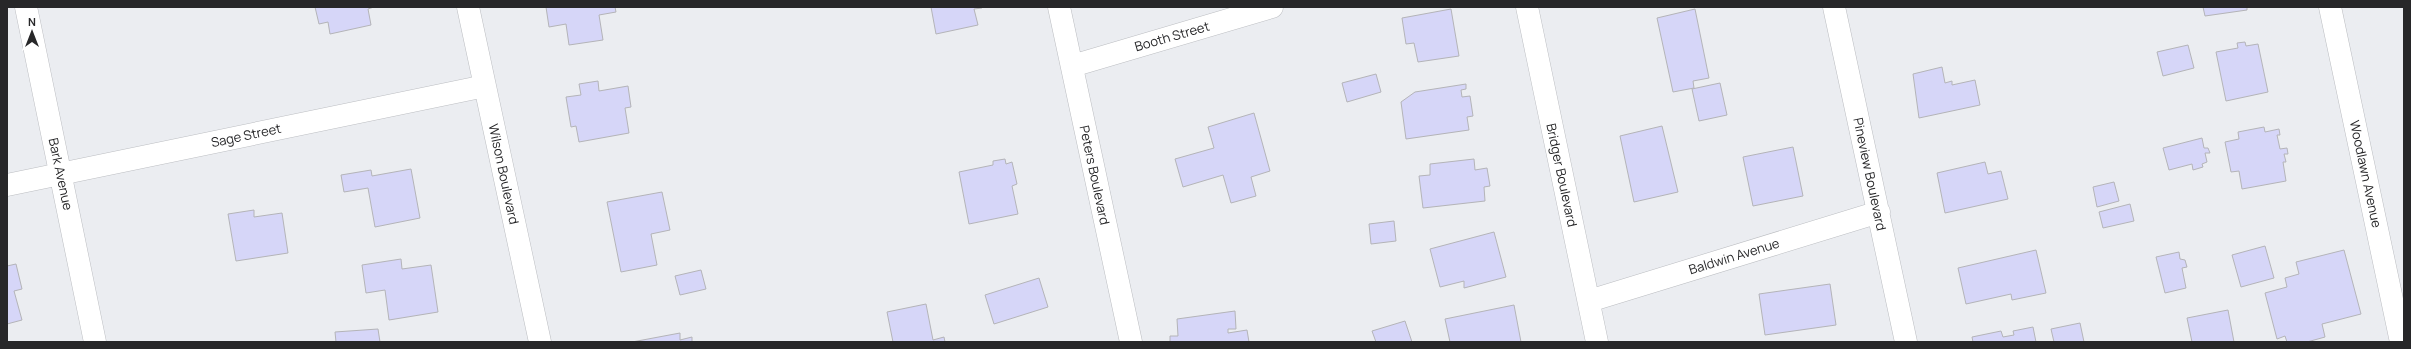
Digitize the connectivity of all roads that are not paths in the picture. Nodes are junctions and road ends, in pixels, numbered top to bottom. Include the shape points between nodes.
1 (26, 7) edge
2 (468, 7) edge
3 (1059, 7) edge
4 (1272, 7) edge
5 (1527, 7) edge
6 (1834, 7) edge
7 (2330, 7) edge
8 (1072, 66) junction
9 (485, 86) junction
10 (61, 174) junction
11 (7, 185) edge
12 (1878, 212) junction
13 (1588, 301) junction
14 (95, 342) edge
15 (540, 342) edge
16 (1131, 342) edge
17 (1597, 342) edge
18 (1906, 342) edge
19 (2401, 342) edge

1 - 10 street, Bark Avenue
2 - 9 street, Wilson Boulevard
3 - 8 street, Peters Boulevard
4 - 8 street, Booth Street
5 - 13 street, Bridger Boulevard
6 - 12 street, Pineview Boulevard
7 - 19 street, Woodlawn Avenue
8 - 16 street, Peters Boulevard
9 - 10 street, Sage Street
9 - 15 street, Wilson Boulevard
10 - 11 street, Sage Street
10 - 14 street, Bark Avenue
12 - 13 street, Baldwin Avenue
12 - 18 street, Pineview Boulevard
13 - 17 street, Bridger Boulevard

